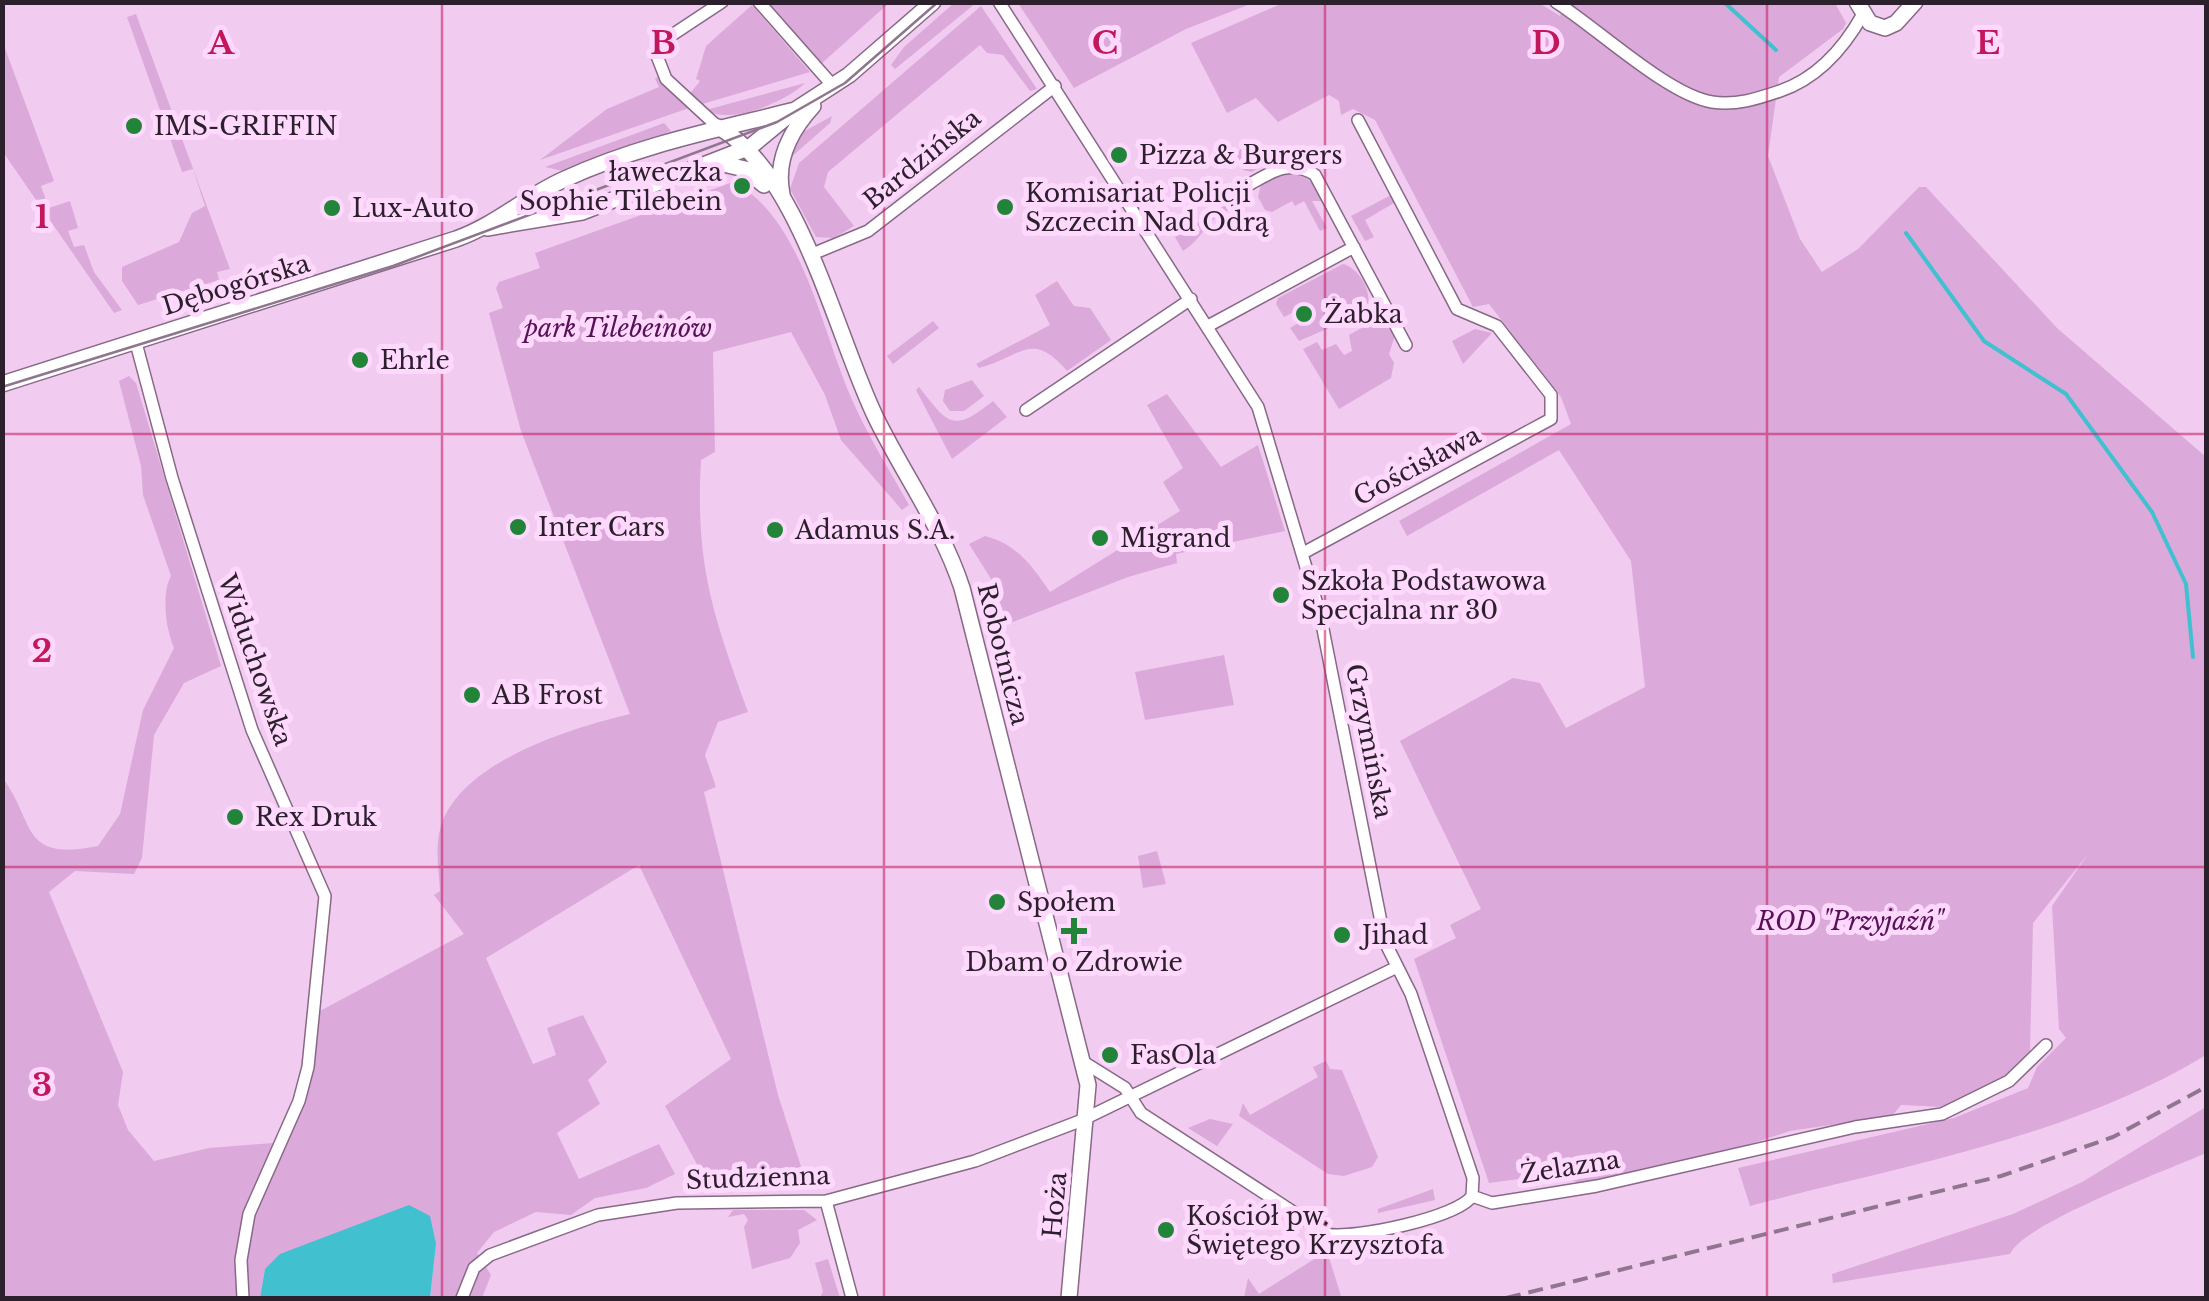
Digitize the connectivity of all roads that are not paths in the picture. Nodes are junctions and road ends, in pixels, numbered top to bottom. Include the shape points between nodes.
1 (722, 2) edge
2 (758, 2) edge
3 (933, 2) edge
4 (1000, 2) edge
5 (1556, 2) edge
6 (1915, 2) edge
7 (1901, 10) edge
8 (1864, 11) edge
9 (1055, 86) junction
10 (834, 87) junction
11 (787, 112) junction
12 (1358, 120) dead end
13 (718, 127) junction
14 (746, 148) junction
15 (706, 166) junction
16 (754, 175) junction
17 (1243, 188) dead end
18 (483, 229) junction
19 (797, 229) junction
20 (1354, 247) junction
21 (810, 255) junction
22 (1191, 299) junction
23 (1208, 326) junction
24 (136, 342) junction
25 (1406, 345) dead end
26 (2, 384) edge
27 (1026, 410) dead end
28 (1305, 552) junction
29 (1396, 968) junction
30 (2046, 1045) dead end
31 (1085, 1064) junction
32 (1130, 1094) junction
33 (1089, 1116) junction
34 (1472, 1196) junction
35 (826, 1200) junction
36 (243, 1298) edge
37 (462, 1298) edge
38 (852, 1298) edge
39 (1069, 1298) edge

1 - 13 street via 668,37 657,56 666,78
2 - 10 street
3 - 10 street, Dębogórska
4 - 9 street, Grzymińska
5 - 8 street via 1707,102 1749,100 1796,86 1818,72
6 - 7 street
7 - 8 street via 1888,27
9 - 21 street, Bardzińska via 868,231
9 - 22 street, Grzymińska
10 - 11 street, Dębogórska
10 - 19 street, Robotnicza via 801,120 783,156 781,192
11 - 13 street, Dębogórska
11 - 14 street, Dębogórska
12 - 28 street, Gościsława via 1456,309 1497,326 1551,395 1550,419
13 - 14 street
13 - 18 street, Dębogórska via 566,178
14 - 15 street, Dębogórska
14 - 16 street, Robotnicza
14 - 19 street, Robotnicza
15 - 16 street via 726,163
15 - 18 street, Dębogórska via 582,212
16 - 19 street, Robotnicza
17 - 20 street via 1285,167 1304,168 1322,184
18 - 24 street, Dębogórska
19 - 21 street, Robotnicza
20 - 23 street
20 - 25 street
21 - 31 street, Robotnicza via 872,410 958,576
22 - 23 street, Grzymińska
22 - 27 street
23 - 28 street, Grzymińska via 1258,406
24 - 26 street, Dębogórska
24 - 36 street, Widuchowska via 252,730 325,896 305,1082 243,1236
28 - 29 street, Grzymińska via 1374,892
29 - 32 street, Studzienna
29 - 34 street, Grzymińska via 1411,994 1473,1178
30 - 34 street, Żelazna via 2020,1073 1942,1114 1854,1127 1597,1186 1492,1203
31 - 32 street
31 - 33 street, Robotnicza
32 - 33 street, Studzienna
32 - 34 street, Żelazna via 1141,1112 1327,1234 1350,1236 1456,1210
33 - 35 street, Studzienna via 956,1167
33 - 39 street, Hoża
35 - 37 street, Studzienna via 664,1204 598,1215 481,1261
35 - 38 street

